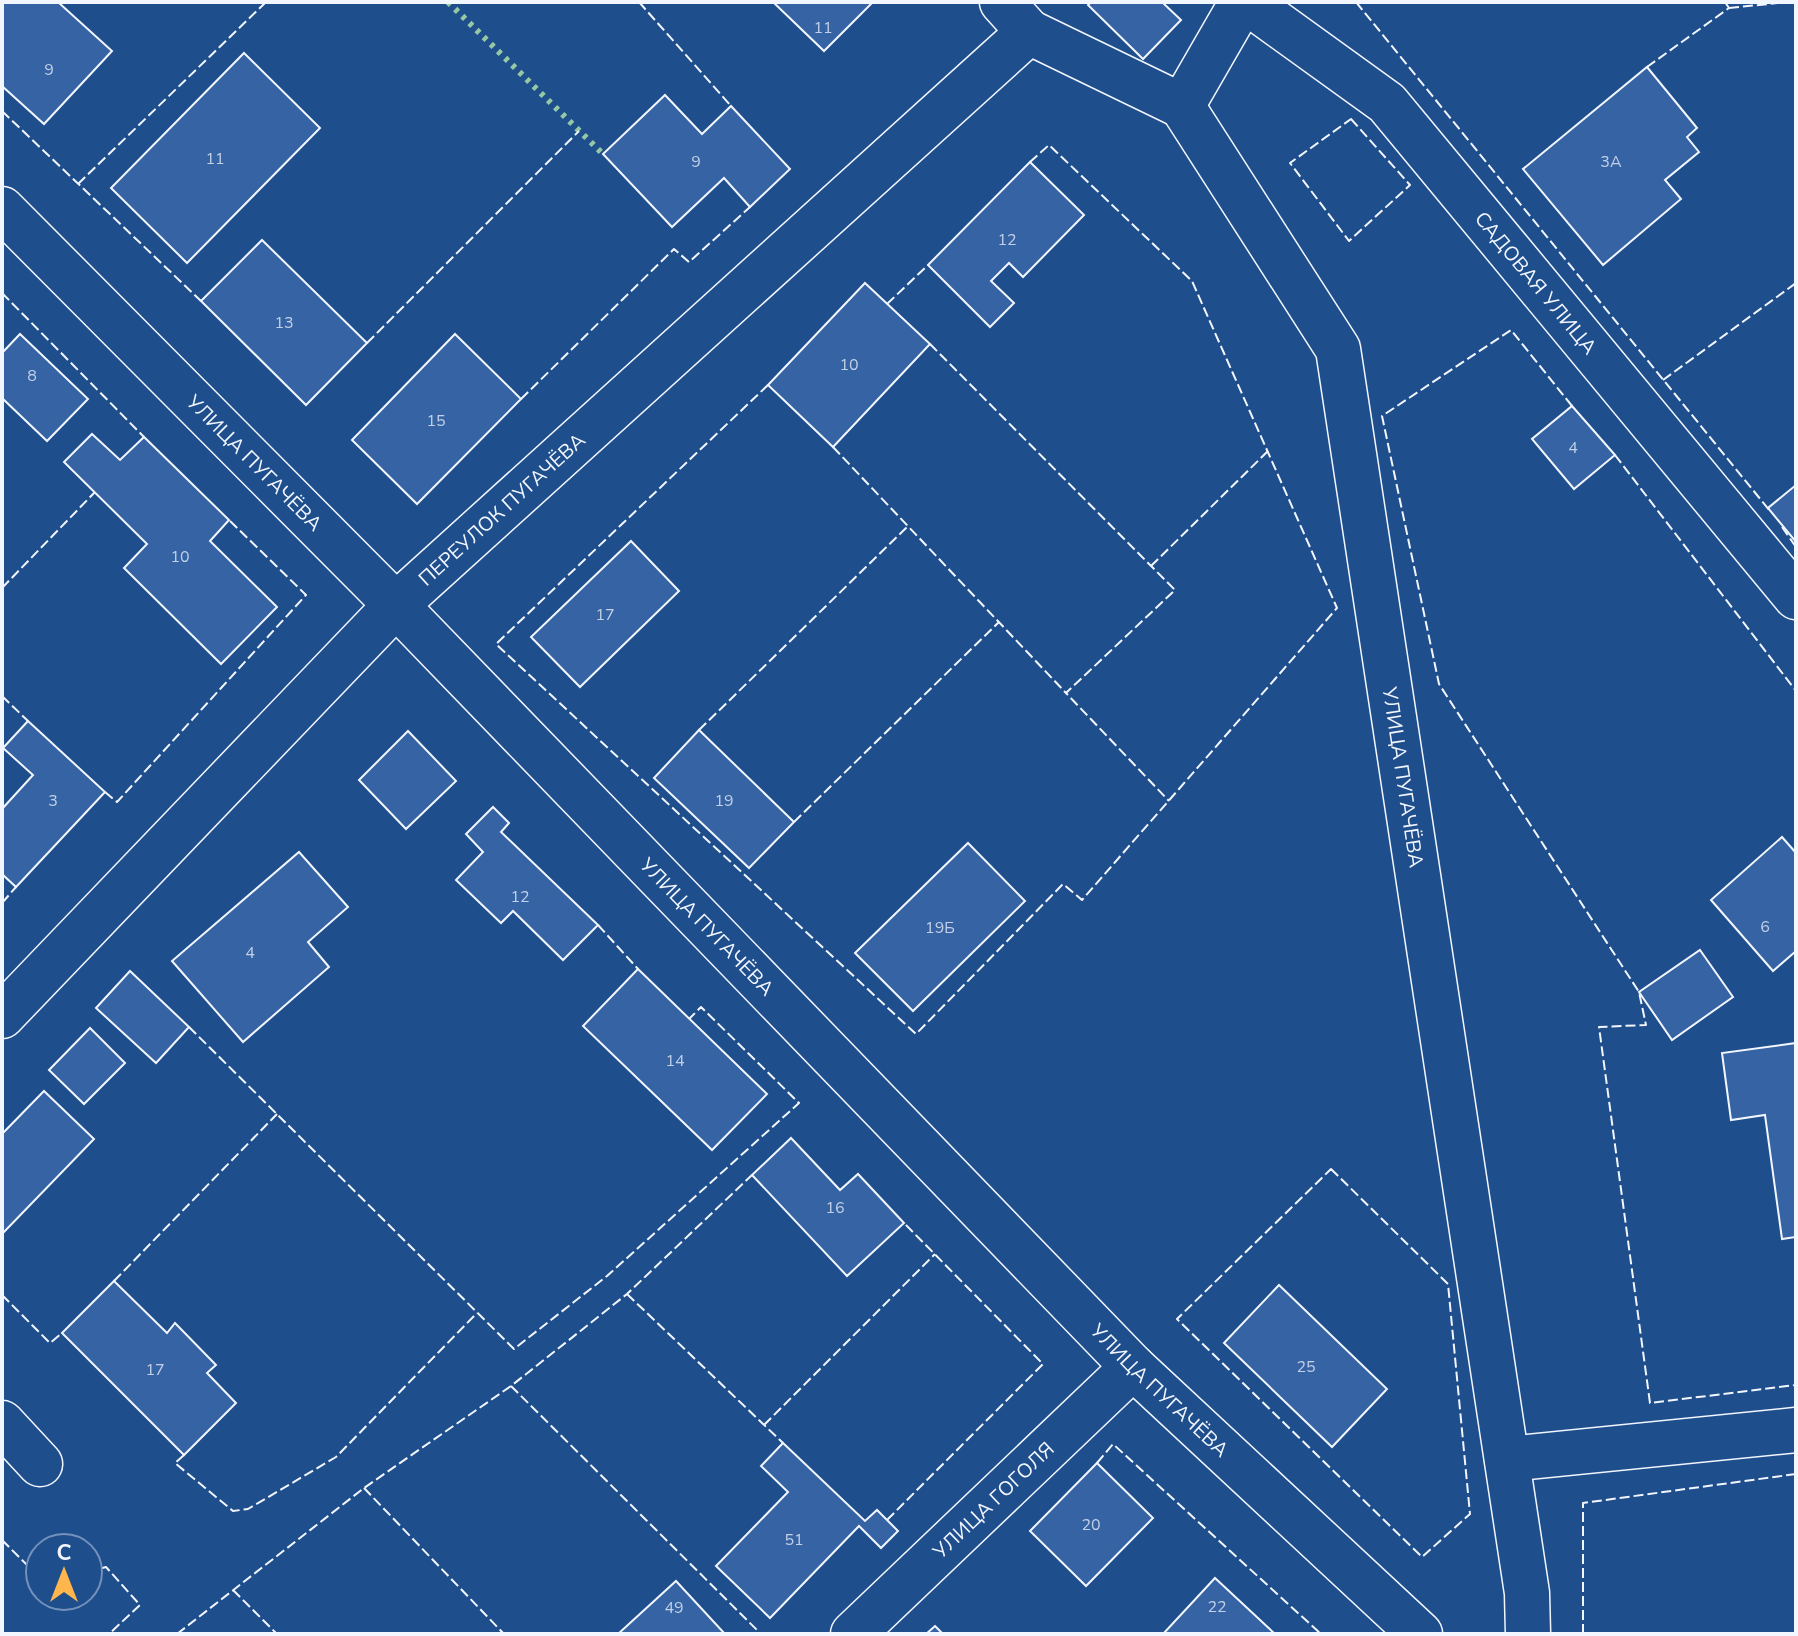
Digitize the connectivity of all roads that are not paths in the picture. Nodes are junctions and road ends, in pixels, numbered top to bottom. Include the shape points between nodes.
1 (1244, 2) edge
2 (1016, 17) edge
3 (1182, 106) junction
4 (2, 209) edge
5 (1796, 597) edge
6 (396, 605) junction
7 (2, 1016) edge
8 (1133, 1367) junction
9 (2, 1423) edge
10 (1796, 1430) edge
11 (1507, 1459) junction
12 (40, 1464) dead end
13 (853, 1634) edge
14 (1420, 1634) edge
15 (1528, 1634) edge

1 - 3 street
1 - 5 street, САДОВАЯ УЛИЦА via 1387,103
2 - 3 street, ПЕРЕУЛОК ПУГАЧЁВА
2 - 6 street, ПЕРЕУЛОК ПУГАЧЁВА
3 - 11 street, УЛИЦА ПУГАЧЁВА via 1338,349
4 - 6 street, УЛИЦА ПУГАЧЁВА
6 - 7 street, ПЕРЕУЛОК ПУГАЧЁВА
6 - 8 street, УЛИЦА ПУГАЧЁВА
8 - 13 street, УЛИЦА ГОГОЛЯ
8 - 14 street, УЛИЦА ПУГАЧЁВА
9 - 12 street
10 - 11 street
11 - 15 street, УЛИЦА ПУГАЧЁВА

